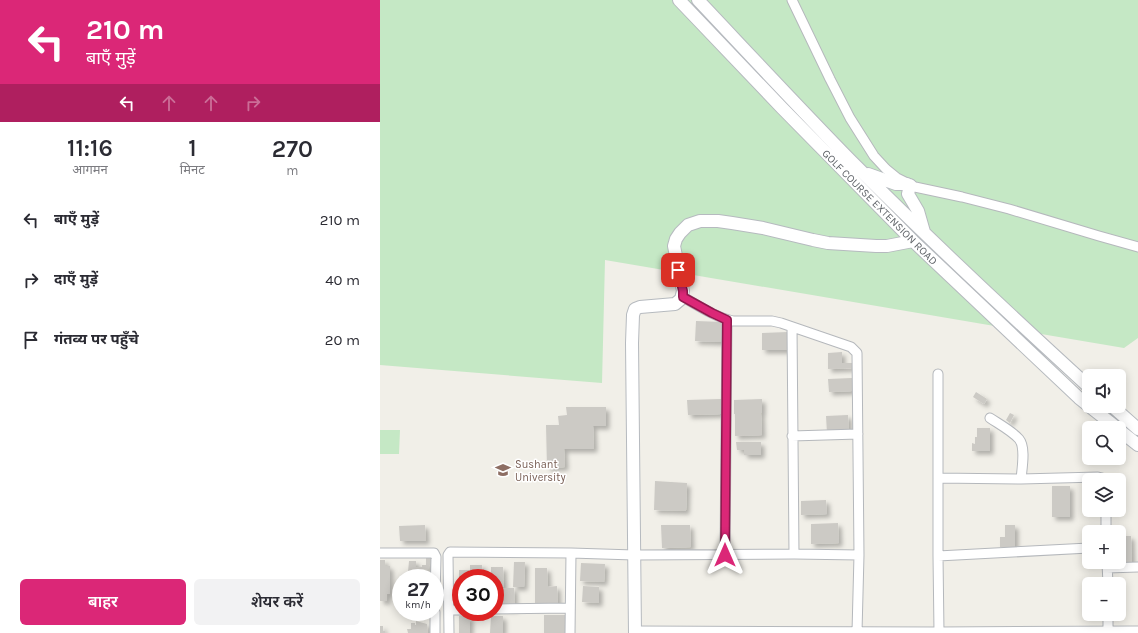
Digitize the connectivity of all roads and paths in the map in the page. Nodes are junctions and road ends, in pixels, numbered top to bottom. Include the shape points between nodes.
1 (679, 0) edge
2 (698, 0) edge
3 (792, 0) edge
4 (835, 144) junction
5 (825, 153) junction
6 (863, 172) junction
7 (908, 184) junction
8 (925, 233) junction
9 (913, 241) junction
10 (1138, 247) edge
11 (683, 297) junction
12 (1003, 308) junction
13 (994, 318) junction
14 (727, 320) junction
15 (792, 327) junction
16 (938, 374) dead end
17 (1082, 381) edge
18 (1082, 400) edge
19 (1098, 413) edge
20 (1120, 413) edge
21 (990, 418) dead end
22 (1107, 421) edge
23 (1138, 429) edge
24 (858, 434) junction
25 (792, 436) junction
26 (1126, 436) edge
27 (1138, 445) edge
28 (1082, 477) edge
29 (938, 478) junction
30 (1021, 479) junction
31 (1082, 548) edge
32 (380, 553) edge
33 (571, 553) junction
34 (794, 554) junction
35 (634, 555) junction
36 (725, 555) junction
37 (859, 555) junction
38 (938, 556) junction
39 (1126, 566) edge
40 (1138, 567) edge
41 (436, 569) edge
42 (444, 606) edge
43 (570, 608) junction
44 (449, 609) junction
45 (452, 609) edge
46 (504, 609) edge
47 (444, 610) edge
48 (435, 621) edge
49 (1108, 621) edge
50 (1108, 630) junction
51 (635, 632) edge
52 (857, 632) junction
53 (1136, 632) edge
54 (435, 633) edge
55 (449, 633) edge
56 (570, 633) edge
57 (944, 633) edge
58 (1028, 633) edge

1 - 5 main road, GOLF COURSE EXTENSION ROAD
2 - 4 main road, GOLF COURSE EXTENSION ROAD
3 - 7 street via 850,118 866,144 880,163
4 - 5 main road
4 - 6 main road, GOLF COURSE EXTENSION ROAD
5 - 9 main road, GOLF COURSE EXTENSION ROAD
6 - 7 main road via 896,184
6 - 8 main road, GOLF COURSE EXTENSION ROAD
7 - 8 main road via 908,194 918,211
7 - 10 street via 1009,209
8 - 12 main road, GOLF COURSE EXTENSION ROAD
9 - 11 main road via 887,246 828,243 732,222 700,221 688,225 680,232 674,246
9 - 13 main road, GOLF COURSE EXTENSION ROAD
11 - 14 street
11 - 35 main road via 675,304 640,307 635,309 633,315
12 - 13 main road
12 - 17 main road, GOLF COURSE EXTENSION ROAD
13 - 18 main road, GOLF COURSE EXTENSION ROAD
14 - 15 street via 772,321
14 - 36 street
15 - 24 street via 852,347 858,353
15 - 25 street
16 - 29 street
19 - 22 main road, GOLF COURSE EXTENSION ROAD
20 - 23 main road
21 - 30 street via 1019,439 1023,451
24 - 25 street
24 - 37 street
25 - 34 street
26 - 27 main road
28 - 30 street
29 - 30 street
29 - 38 street
31 - 38 street
32 - 41 street via 434,553
33 - 35 street
33 - 43 street
33 - 44 street via 450,552
34 - 36 street
34 - 37 street
35 - 36 street
35 - 51 main road
37 - 52 street
38 - 57 street
39 - 40 street
42 - 44 street
43 - 46 street
43 - 56 street
44 - 45 street
44 - 47 street
44 - 55 street
48 - 54 street
49 - 50 street
50 - 53 street
50 - 58 street
51 - 52 street
52 - 57 street
57 - 58 street

